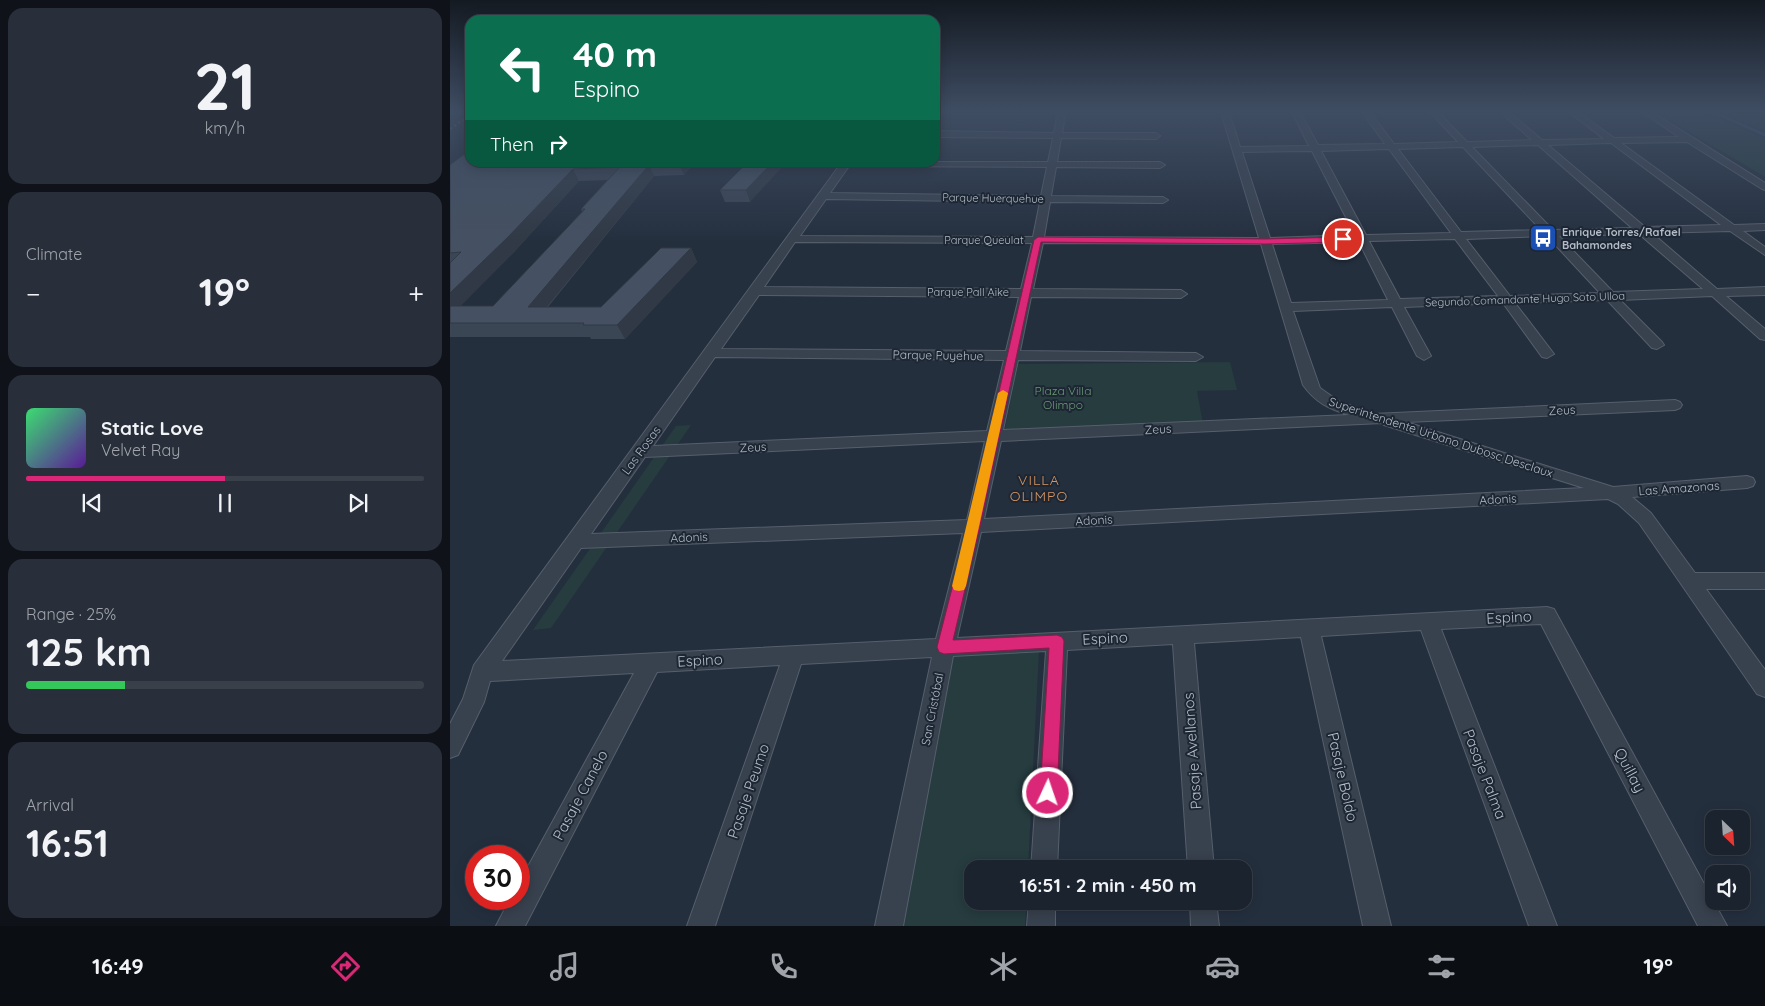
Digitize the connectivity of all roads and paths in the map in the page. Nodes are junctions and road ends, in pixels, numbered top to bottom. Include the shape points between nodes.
1 (1054, 155) edge
2 (1239, 155) edge
3 (1318, 155) edge
4 (1398, 155) edge
5 (1476, 155) edge
6 (1554, 155) edge
7 (1632, 155) edge
8 (1715, 155) edge
9 (940, 164) edge
10 (1052, 165) junction
11 (1160, 165) dead end
12 (844, 167) edge
13 (1765, 187) edge
14 (823, 196) junction
15 (1045, 199) junction
16 (1164, 200) dead end
17 (1765, 227) edge
18 (1733, 228) junction
19 (1643, 231) junction
20 (1550, 233) junction
21 (1459, 236) junction
22 (793, 239) junction
23 (1362, 239) junction
24 (1038, 240) junction
25 (1266, 241) junction
26 (1765, 252) edge
27 (755, 291) junction
28 (1765, 291) edge
29 (1026, 293) junction
30 (1715, 293) junction
31 (1181, 294) dead end
32 (1610, 296) junction
33 (1507, 300) junction
34 (1396, 303) junction
35 (1286, 307) junction
36 (1765, 336) edge
37 (1657, 345) dead end
38 (710, 353) junction
39 (1547, 354) dead end
40 (1012, 356) junction
41 (1424, 356) dead end
42 (1196, 357) dead end
43 (1675, 405) dead end
44 (1377, 418) junction
45 (994, 436) junction
46 (640, 452) junction
47 (1748, 482) dead end
48 (1611, 493) junction
49 (974, 526) junction
50 (576, 541) junction
51 (1689, 581) junction
52 (1765, 581) edge
53 (1548, 614) joint
54 (1428, 621) junction
55 (1309, 628) junction
56 (1183, 634) junction
57 (1057, 641) junction
58 (944, 647) junction
59 (794, 655) junction
60 (650, 663) junction
61 (482, 672) junction
62 (1765, 687) edge
63 (450, 747) edge
64 (1045, 860) edge
65 (1200, 860) edge
66 (1042, 910) edge
67 (1204, 910) edge
68 (510, 926) edge
69 (701, 926) edge
70 (889, 926) edge
71 (1041, 926) edge
72 (1205, 926) edge
73 (1378, 926) edge
74 (1543, 926) edge
75 (1713, 926) edge

1 - 10 street, San Cristóbal
2 - 25 street, Superintendente Urbano Dubosc Desclaux
3 - 23 street
4 - 21 street
5 - 20 street
6 - 19 street
7 - 18 street
8 - 13 street
9 - 10 street
10 - 11 street
10 - 15 street, San Cristóbal
12 - 14 street, Las Rosas
14 - 15 street, Parque Huerquehue
14 - 22 street, Las Rosas
15 - 16 street, Parque Huerquehue
15 - 24 street, San Cristóbal
17 - 18 street, Parque Queulat
18 - 19 street, Parque Queulat
18 - 26 street
19 - 20 street, Parque Queulat
19 - 30 street
20 - 21 street, Parque Queulat
20 - 32 street
21 - 23 street, Parque Queulat
21 - 33 street
22 - 24 street, Parque Queulat
22 - 27 street, Las Rosas
23 - 25 street, Parque Queulat
23 - 34 street
24 - 25 street, Parque Queulat
24 - 29 street, San Cristóbal
25 - 35 street, Superintendente Urbano Dubosc Desclaux
27 - 29 street, Parque Pall Aike
27 - 38 street, Las Rosas
28 - 30 street, Segundo Comandante Hugo Soto Ulloa
29 - 31 street, Parque Pall Aike
29 - 40 street, San Cristóbal
30 - 32 street, Segundo Comandante Hugo Soto Ulloa
30 - 36 street
32 - 33 street, Segundo Comandante Hugo Soto Ulloa
32 - 37 street
33 - 34 street, Segundo Comandante Hugo Soto Ulloa
33 - 39 street
34 - 35 street, Segundo Comandante Hugo Soto Ulloa
34 - 41 street
35 - 44 street, Superintendente Urbano Dubosc Desclaux via 1312,389 1334,405
38 - 40 street, Parque Puyehue
38 - 46 street, Las Rosas
40 - 42 street, Parque Puyehue
40 - 45 street, San Cristóbal
43 - 44 street, Zeus
44 - 45 street, Zeus
44 - 48 street, Superintendente Urbano Dubosc Desclaux
45 - 46 street, Zeus
45 - 49 street, San Cristóbal
46 - 50 street, Las Rosas
47 - 48 street, Las Amazonas
48 - 49 street, Adonis
48 - 51 street, Superintendente Urbano Dubosc Desclaux via 1645,518
49 - 50 street, Adonis
49 - 58 street, San Cristóbal
50 - 61 street, Las Rosas
51 - 52 street
51 - 62 street, Superintendente Urbano Dubosc Desclaux
53 - 54 street, Espino
53 - 75 street, Quillay
54 - 55 street, Espino
54 - 74 street, Pasaje Palma
55 - 56 street, Espino
55 - 73 street, Pasaje Boldo
56 - 57 street, Espino
56 - 65 street, Pasaje Avellanos
57 - 58 street, Espino
57 - 64 street
58 - 59 street, Espino
58 - 70 street, San Cristóbal
59 - 60 street, Espino
59 - 69 street, Pasaje Peumo
60 - 61 street, Espino
60 - 68 street, Pasaje Canelo
61 - 63 street, Las Rosas via 473,702
66 - 71 street
67 - 72 street

